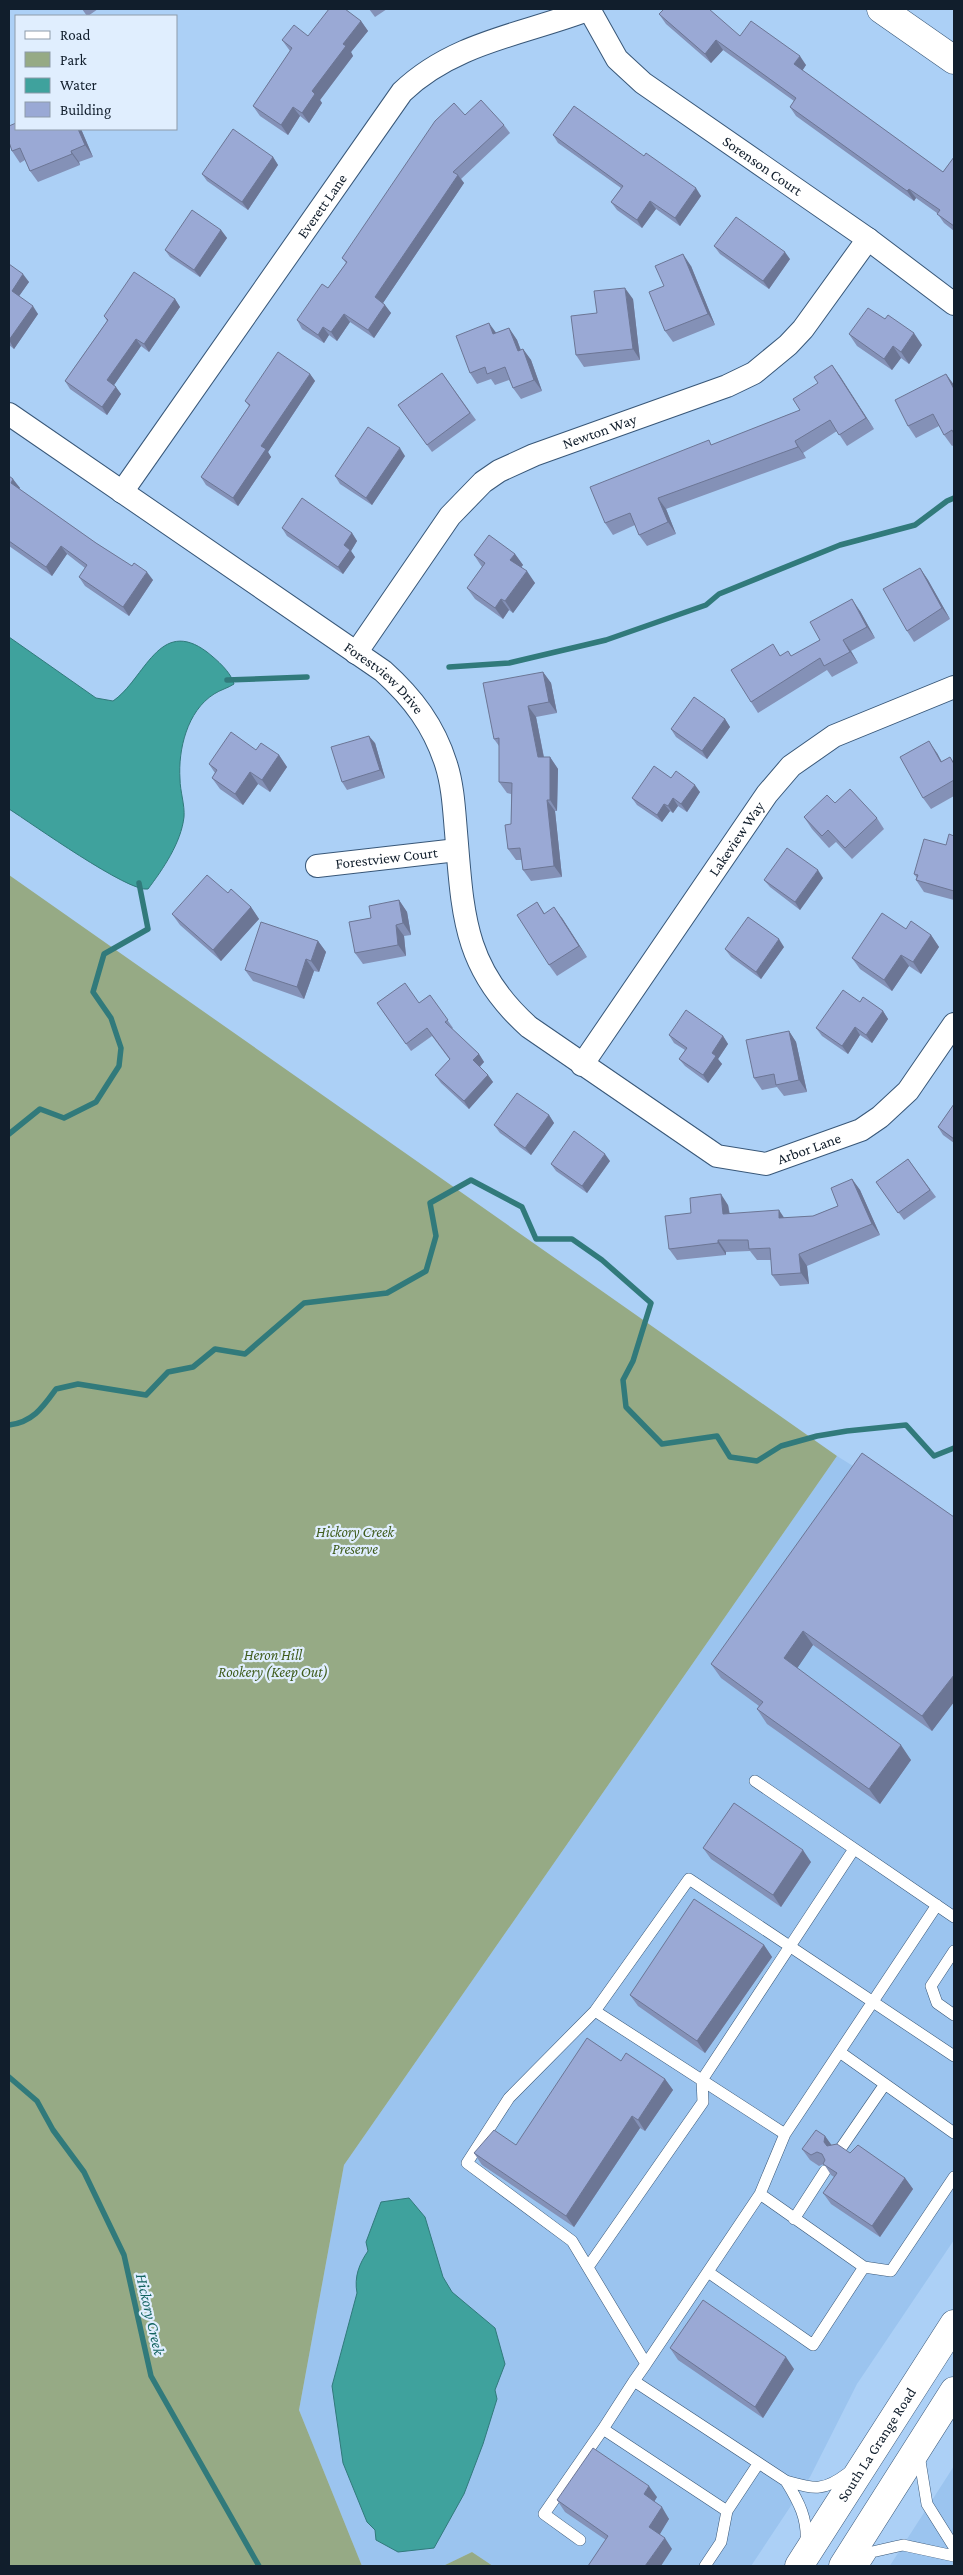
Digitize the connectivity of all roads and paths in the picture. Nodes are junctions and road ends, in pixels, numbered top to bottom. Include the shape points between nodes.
1 (589, 9) edge
2 (881, 9) edge
3 (954, 60) edge
4 (868, 239) junction
5 (954, 304) edge
6 (9, 414) edge
7 (122, 492) junction
8 (356, 653) junction
9 (954, 687) edge
10 (457, 850) junction
11 (317, 866) dead end
12 (954, 1024) edge
13 (582, 1065) junction
14 (756, 1781) dead end
15 (854, 1849) junction
16 (937, 1905) junction
17 (954, 1917) edge
18 (789, 1946) junction
19 (954, 1951) edge
20 (873, 2003) junction
21 (595, 2011) junction
22 (954, 2015) edge
23 (841, 2053) junction
24 (954, 2056) edge
25 (702, 2080) junction
26 (885, 2084) junction
27 (954, 2133) edge
28 (785, 2134) junction
29 (838, 2151) edge
30 (825, 2171) edge
31 (954, 2177) edge
32 (760, 2194) junction
33 (794, 2219) junction
34 (864, 2266) junction
35 (588, 2267) junction
36 (708, 2272) junction
37 (954, 2324) edge
38 (646, 2364) junction
39 (634, 2381) junction
40 (954, 2391) edge
41 (603, 2429) junction
42 (918, 2448) junction
43 (868, 2458) junction
44 (758, 2464) junction
45 (786, 2481) junction
46 (727, 2511) junction
47 (580, 2540) dead end
48 (954, 2547) edge
49 (954, 2556) edge
50 (802, 2562) edge
51 (705, 2566) edge
52 (842, 2566) edge
53 (863, 2566) edge

1 - 4 street, Sorenson Court via 617,59 642,83
1 - 7 street, Everett Lane via 451,56 430,68 402,92
2 - 3 main road
4 - 5 street, Sorenson Court
4 - 8 street, Newton Way via 803,329 754,372 727,386 534,455 483,482 450,516
6 - 7 street, Forestview Drive
7 - 8 street, Forestview Drive
8 - 10 street, Forestview Drive via 400,686 430,727 447,766
9 - 13 street, Lakeview Way via 834,736 791,766 768,794
10 - 11 street, Forestview Court
10 - 13 street, Forestview Drive via 463,913 468,939 478,964 517,1016
12 - 13 street, Arbor Lane via 908,1091 880,1117 861,1130 766,1164 717,1156
14 - 15 lane
15 - 16 lane
15 - 18 lane
16 - 17 lane
16 - 20 lane
18 - 20 lane
18 - 21 lane via 689,1879
18 - 25 lane
19 - 22 lane via 932,1986 937,2003
20 - 23 lane
20 - 24 lane
21 - 25 lane
21 - 35 lane via 509,2098 467,2163 572,2241
23 - 26 lane
23 - 28 lane
25 - 28 lane
25 - 35 lane via 703,2102
26 - 27 lane
26 - 29 lane
28 - 32 lane
30 - 33 lane
31 - 34 lane via 891,2271
32 - 33 lane
32 - 36 lane
33 - 34 lane
34 - 36 lane via 812,2345
35 - 38 lane
36 - 38 lane
37 - 43 main road, South La Grange Road
38 - 39 lane
39 - 41 lane
39 - 44 lane
40 - 42 main road
41 - 46 lane
41 - 47 lane via 544,2514
42 - 48 lane via 927,2504
42 - 52 main road
43 - 45 lane via 832,2486 812,2488
43 - 50 main road, South La Grange Road
44 - 45 lane
44 - 46 lane
45 - 50 lane via 802,2506 807,2530
46 - 51 lane via 721,2542
49 - 53 lane via 904,2545 872,2552

